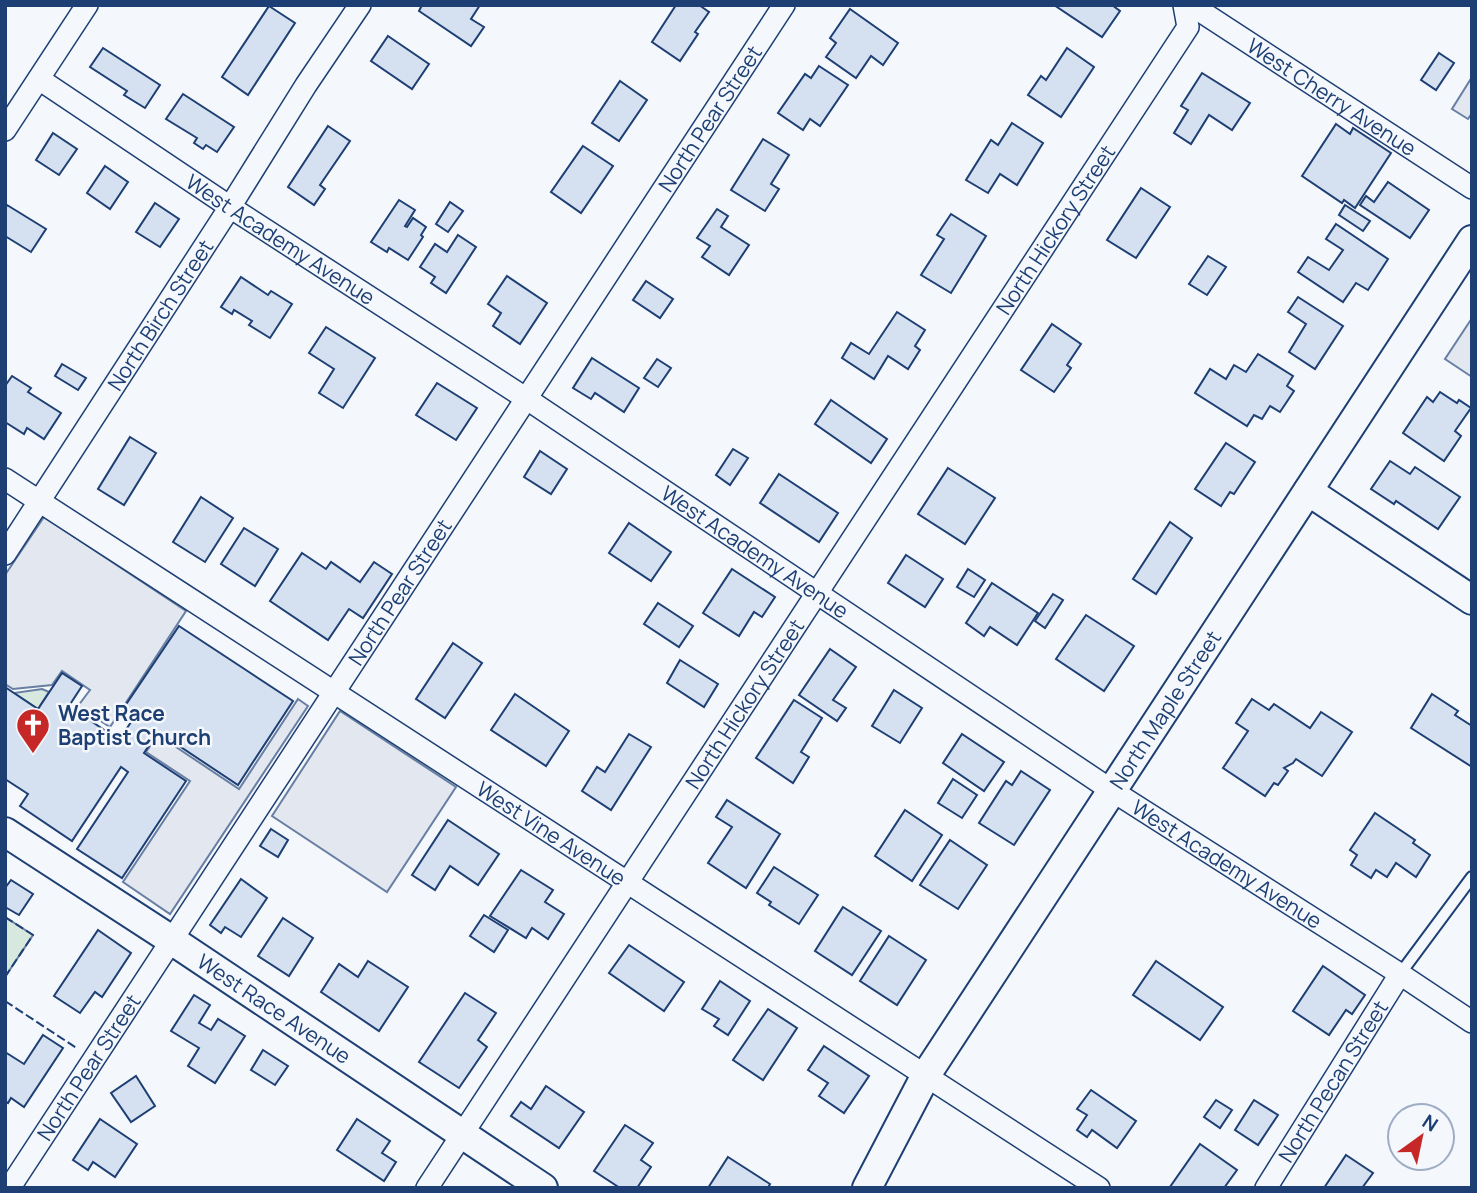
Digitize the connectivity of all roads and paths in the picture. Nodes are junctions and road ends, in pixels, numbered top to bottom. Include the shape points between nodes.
1 (87, 5) edge
2 (360, 5) edge
3 (785, 5) edge
4 (1184, 5) edge
5 (1191, 5) edge
6 (39, 79) junction
7 (5, 130) edge
8 (1472, 188) edge
9 (230, 207) junction
10 (1472, 240) edge
11 (527, 399) junction
12 (5, 479) edge
13 (1308, 491) junction
14 (40, 502) junction
15 (5, 554) edge
16 (817, 592) junction
17 (1472, 600) edge
18 (334, 693) junction
19 (1111, 790) junction
20 (5, 832) edge
21 (1472, 877) edge
22 (628, 881) junction
23 (173, 941) junction
24 (1400, 974) junction
25 (1472, 1022) edge
26 (926, 1075) junction
27 (463, 1133) junction
28 (15, 1181) edge
29 (427, 1188) edge
30 (543, 1188) edge
31 (867, 1188) edge
32 (1099, 1188) edge
33 (1266, 1188) edge

1 - 6 street
2 - 9 street, North Birch Street
3 - 11 street, North Pear Street
4 - 16 street, North Hickory Street via 1188,27
5 - 8 street, West Cherry Avenue
6 - 7 street
6 - 9 street, West Academy Avenue
9 - 11 street, West Academy Avenue
9 - 14 street, North Birch Street
10 - 13 main road, North Maple Street
11 - 16 street, West Academy Avenue
11 - 18 street, North Pear Street
12 - 14 street, West Vine Avenue
13 - 17 main road
13 - 19 main road, North Maple Street
14 - 15 street, North Birch Street
14 - 18 street, West Vine Avenue
16 - 19 street, West Academy Avenue
16 - 22 street, North Hickory Street
18 - 22 street, West Vine Avenue
18 - 23 street, North Pear Street
19 - 24 street, West Academy Avenue
19 - 26 main road, North Maple Street
20 - 23 main road, West Race Avenue
21 - 24 lane
22 - 26 street, West Vine Avenue
22 - 27 street, North Hickory Street
23 - 27 main road, West Race Avenue
23 - 28 street, North Pear Street
24 - 25 street, West Academy Avenue
24 - 33 street, North Pecan Street
26 - 31 main road, North Maple Street
26 - 32 street, West Vine Avenue
27 - 29 street, North Hickory Street
27 - 30 main road, West Race Avenue

